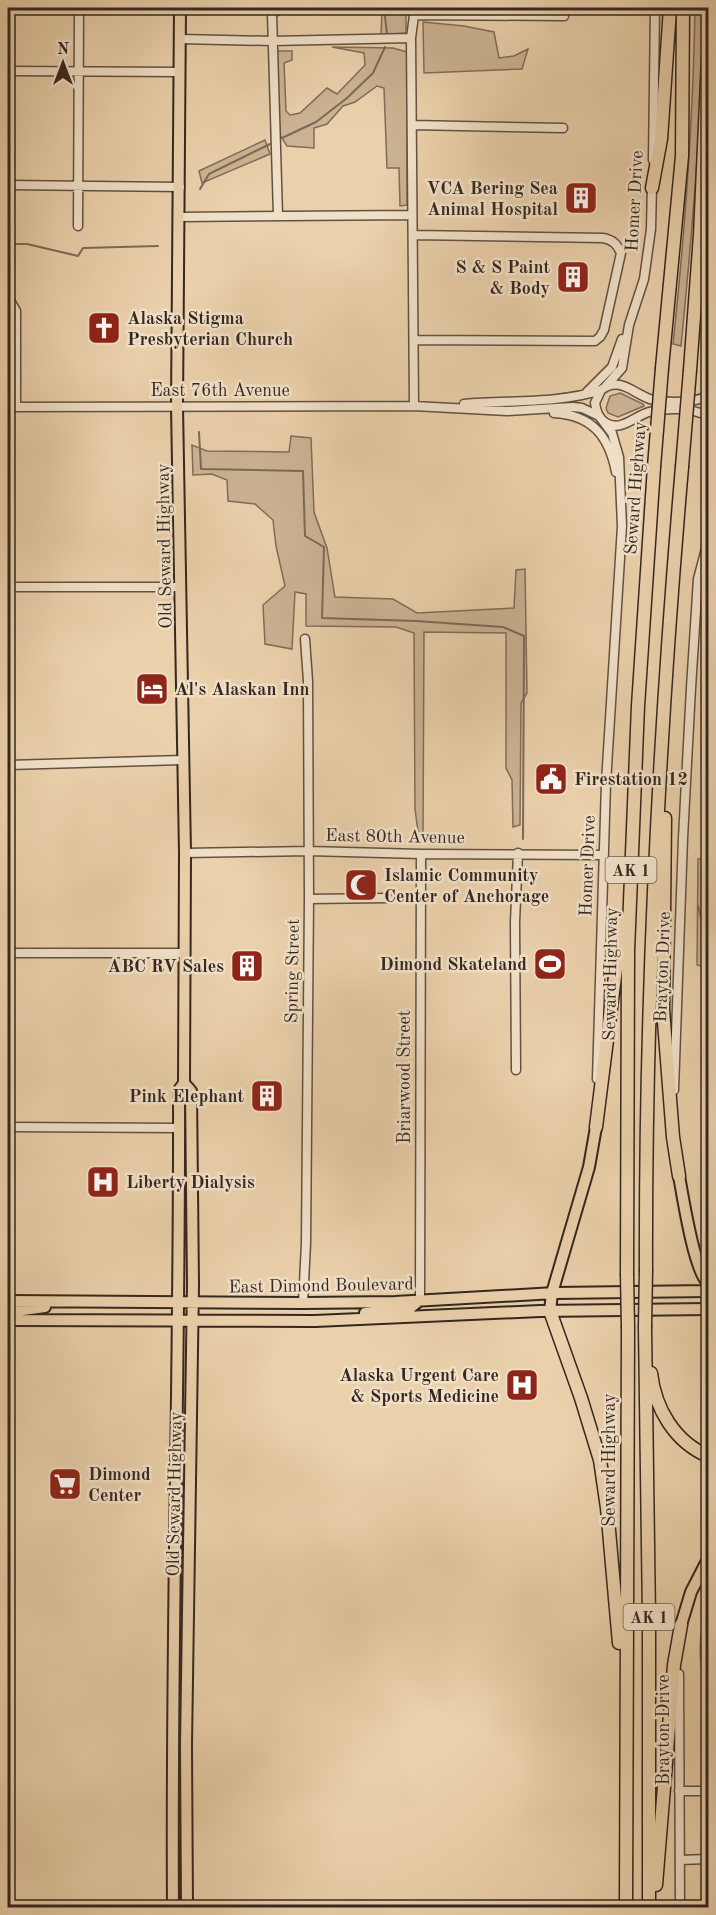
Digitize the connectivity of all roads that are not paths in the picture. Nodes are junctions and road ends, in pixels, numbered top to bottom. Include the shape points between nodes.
1 (79, 8) edge
2 (180, 8) edge
3 (281, 8) edge
4 (655, 8) edge
5 (670, 8) edge
6 (683, 8) edge
7 (415, 11) edge
8 (564, 16) dead end
9 (411, 38) junction
10 (180, 39) junction
11 (273, 40) junction
12 (708, 58) edge
13 (8, 71) edge
14 (79, 71) junction
15 (180, 72) junction
16 (412, 125) junction
17 (563, 128) dead end
18 (8, 185) edge
19 (79, 186) junction
20 (180, 187) junction
21 (652, 188) junction
22 (412, 215) junction
23 (278, 216) junction
24 (180, 217) junction
25 (78, 226) dead end
26 (414, 235) junction
27 (8, 298) edge
28 (629, 325) junction
29 (414, 340) junction
30 (604, 388) junction
31 (580, 396) junction
32 (708, 396) edge
33 (414, 406) junction
34 (11, 407) edge
35 (177, 407) junction
36 (433, 407) junction
37 (525, 411) junction
38 (708, 416) edge
39 (601, 419) junction
40 (621, 499) junction
41 (708, 541) edge
42 (8, 587) edge
43 (181, 587) junction
44 (305, 639) dead end
45 (666, 659) junction
46 (183, 760) junction
47 (8, 765) edge
48 (632, 827) junction
49 (308, 851) junction
50 (185, 853) junction
51 (421, 854) junction
52 (518, 854) junction
53 (604, 855) junction
54 (309, 898) junction
55 (388, 898) dead end
56 (8, 953) edge
57 (185, 953) junction
58 (516, 1070) dead end
59 (184, 1083) junction
60 (8, 1127) edge
61 (596, 1127) junction
62 (179, 1128) junction
63 (679, 1176) junction
64 (193, 1213) junction
65 (708, 1283) edge
66 (708, 1291) edge
67 (552, 1293) junction
68 (420, 1300) junction
69 (8, 1301) edge
70 (93, 1301) junction
71 (179, 1302) junction
72 (193, 1302) junction
73 (303, 1303) junction
74 (708, 1309) edge
75 (550, 1311) junction
76 (8, 1312) edge
77 (8, 1320) edge
78 (326, 1320) junction
79 (179, 1321) junction
80 (193, 1321) junction
81 (647, 1327) junction
82 (708, 1456) edge
83 (175, 1537) junction
84 (708, 1559) edge
85 (188, 1609) junction
86 (681, 1625) junction
87 (626, 1715) junction
88 (680, 1791) junction
89 (708, 1791) edge
90 (708, 1859) edge
91 (680, 1860) junction
92 (173, 1908) edge
93 (187, 1908) edge
94 (626, 1908) edge
95 (649, 1908) edge
96 (654, 1908) edge
97 (680, 1908) edge

1 - 14 street
2 - 10 main road, Old Seward Highway
3 - 11 street via 272,14
4 - 21 street, Homer Drive
5 - 21 highway via 661,139
6 - 48 highway, Seward Highway / AK 1, bridge via 682,156 654,467
7 - 8 street
7 - 9 street
9 - 11 street
9 - 16 street
10 - 11 street
10 - 15 main road, Old Seward Highway
11 - 23 street
12 - 45 highway, Seward Highway / AK 1, bridge via 700,235
13 - 14 street
14 - 15 street
14 - 19 street
15 - 20 main road, Old Seward Highway
16 - 17 street
16 - 22 street
18 - 19 street
19 - 20 street
19 - 25 street
20 - 24 main road, Old Seward Highway
21 - 28 street, Homer Drive via 648,255 642,289
22 - 23 street
22 - 26 street
23 - 24 street
24 - 35 main road, Old Seward Highway
26 - 29 street
26 - 29 street via 603,238 610,239 621,253 604,330 595,341
27 - 34 street via 16,311
28 - 30 street, Homer Drive via 622,368
28 - 31 street via 612,367
29 - 33 street
30 - 31 street, East 76th Avenue
30 - 32 street via 622,385 659,400
30 - 39 street via 595,407
31 - 36 street, East 76th Avenue
33 - 35 street, East 76th Avenue
33 - 36 street, East 76th Avenue
34 - 35 street, East 76th Avenue
35 - 43 main road, Old Seward Highway
36 - 37 street, East 76th Avenue
37 - 39 street, East 76th Avenue via 577,407
37 - 40 street via 573,415 595,428 611,452
38 - 39 street, East 76th Avenue via 696,411 649,412 618,426
39 - 40 street, Homer Drive via 617,447
40 - 53 street, Homer Drive
41 - 63 street, Brayton Drive via 698,579 684,817 674,1083
42 - 43 street
43 - 46 main road, Old Seward Highway
44 - 49 street, Spring Street
45 - 63 highway via 662,999 672,1137
45 - 81 highway, Seward Highway / AK 1, bridge via 647,1068
46 - 47 street
46 - 50 main road, Old Seward Highway
48 - 61 highway
48 - 87 highway, Seward Highway / AK 1, bridge via 627,998
49 - 50 street, East 80th Avenue
49 - 51 street, East 80th Avenue
49 - 54 street, Spring Street
50 - 57 main road, Old Seward Highway
51 - 52 street, East 80th Avenue
51 - 68 street, Briarwood Street
52 - 53 street, East 80th Avenue
52 - 58 street
53 - 61 street, Homer Drive
54 - 55 street
54 - 73 street, Spring Street
56 - 57 street
57 - 59 main road, Old Seward Highway
59 - 62 main road, Old Seward Highway via 179,1090
59 - 64 main road, Old Seward Highway via 191,1090
60 - 62 street
61 - 67 main road, Homer Drive via 589,1167
62 - 64 main road via 185,1140
62 - 71 main road, Old Seward Highway
63 - 65 main road, Brayton Drive via 696,1253
64 - 72 main road, Old Seward Highway
66 - 67 main road, East Dimond Boulevard
67 - 68 main road, East Dimond Boulevard
67 - 75 main road, Homer Drive
68 - 73 main road, East Dimond Boulevard
68 - 78 main road via 409,1309
69 - 70 main road, East Dimond Boulevard
70 - 71 main road, East Dimond Boulevard
70 - 76 main road
71 - 72 main road, East Dimond Boulevard
71 - 79 main road, Old Seward Highway
72 - 73 main road, East Dimond Boulevard
72 - 80 main road, Old Seward Highway
74 - 75 main road, East Dimond Boulevard
75 - 78 main road, East Dimond Boulevard
75 - 87 highway via 600,1460
77 - 79 main road, East Dimond Boulevard
78 - 80 main road, East Dimond Boulevard
79 - 80 main road, East Dimond Boulevard
79 - 83 main road, Old Seward Highway
80 - 85 main road, Old Seward Highway
81 - 82 highway via 652,1376 663,1414 690,1447
81 - 95 highway, Seward Highway / AK 1
83 - 85 main road via 182,1543
83 - 92 main road, Old Seward Highway
84 - 86 main road, Brayton Drive via 691,1592
85 - 93 main road, Old Seward Highway
86 - 88 street, Brayton Drive
86 - 96 highway via 674,1665
87 - 94 highway, Seward Highway / AK 1
88 - 89 street
88 - 91 street, Brayton Drive
90 - 91 street
91 - 97 street, Brayton Drive

